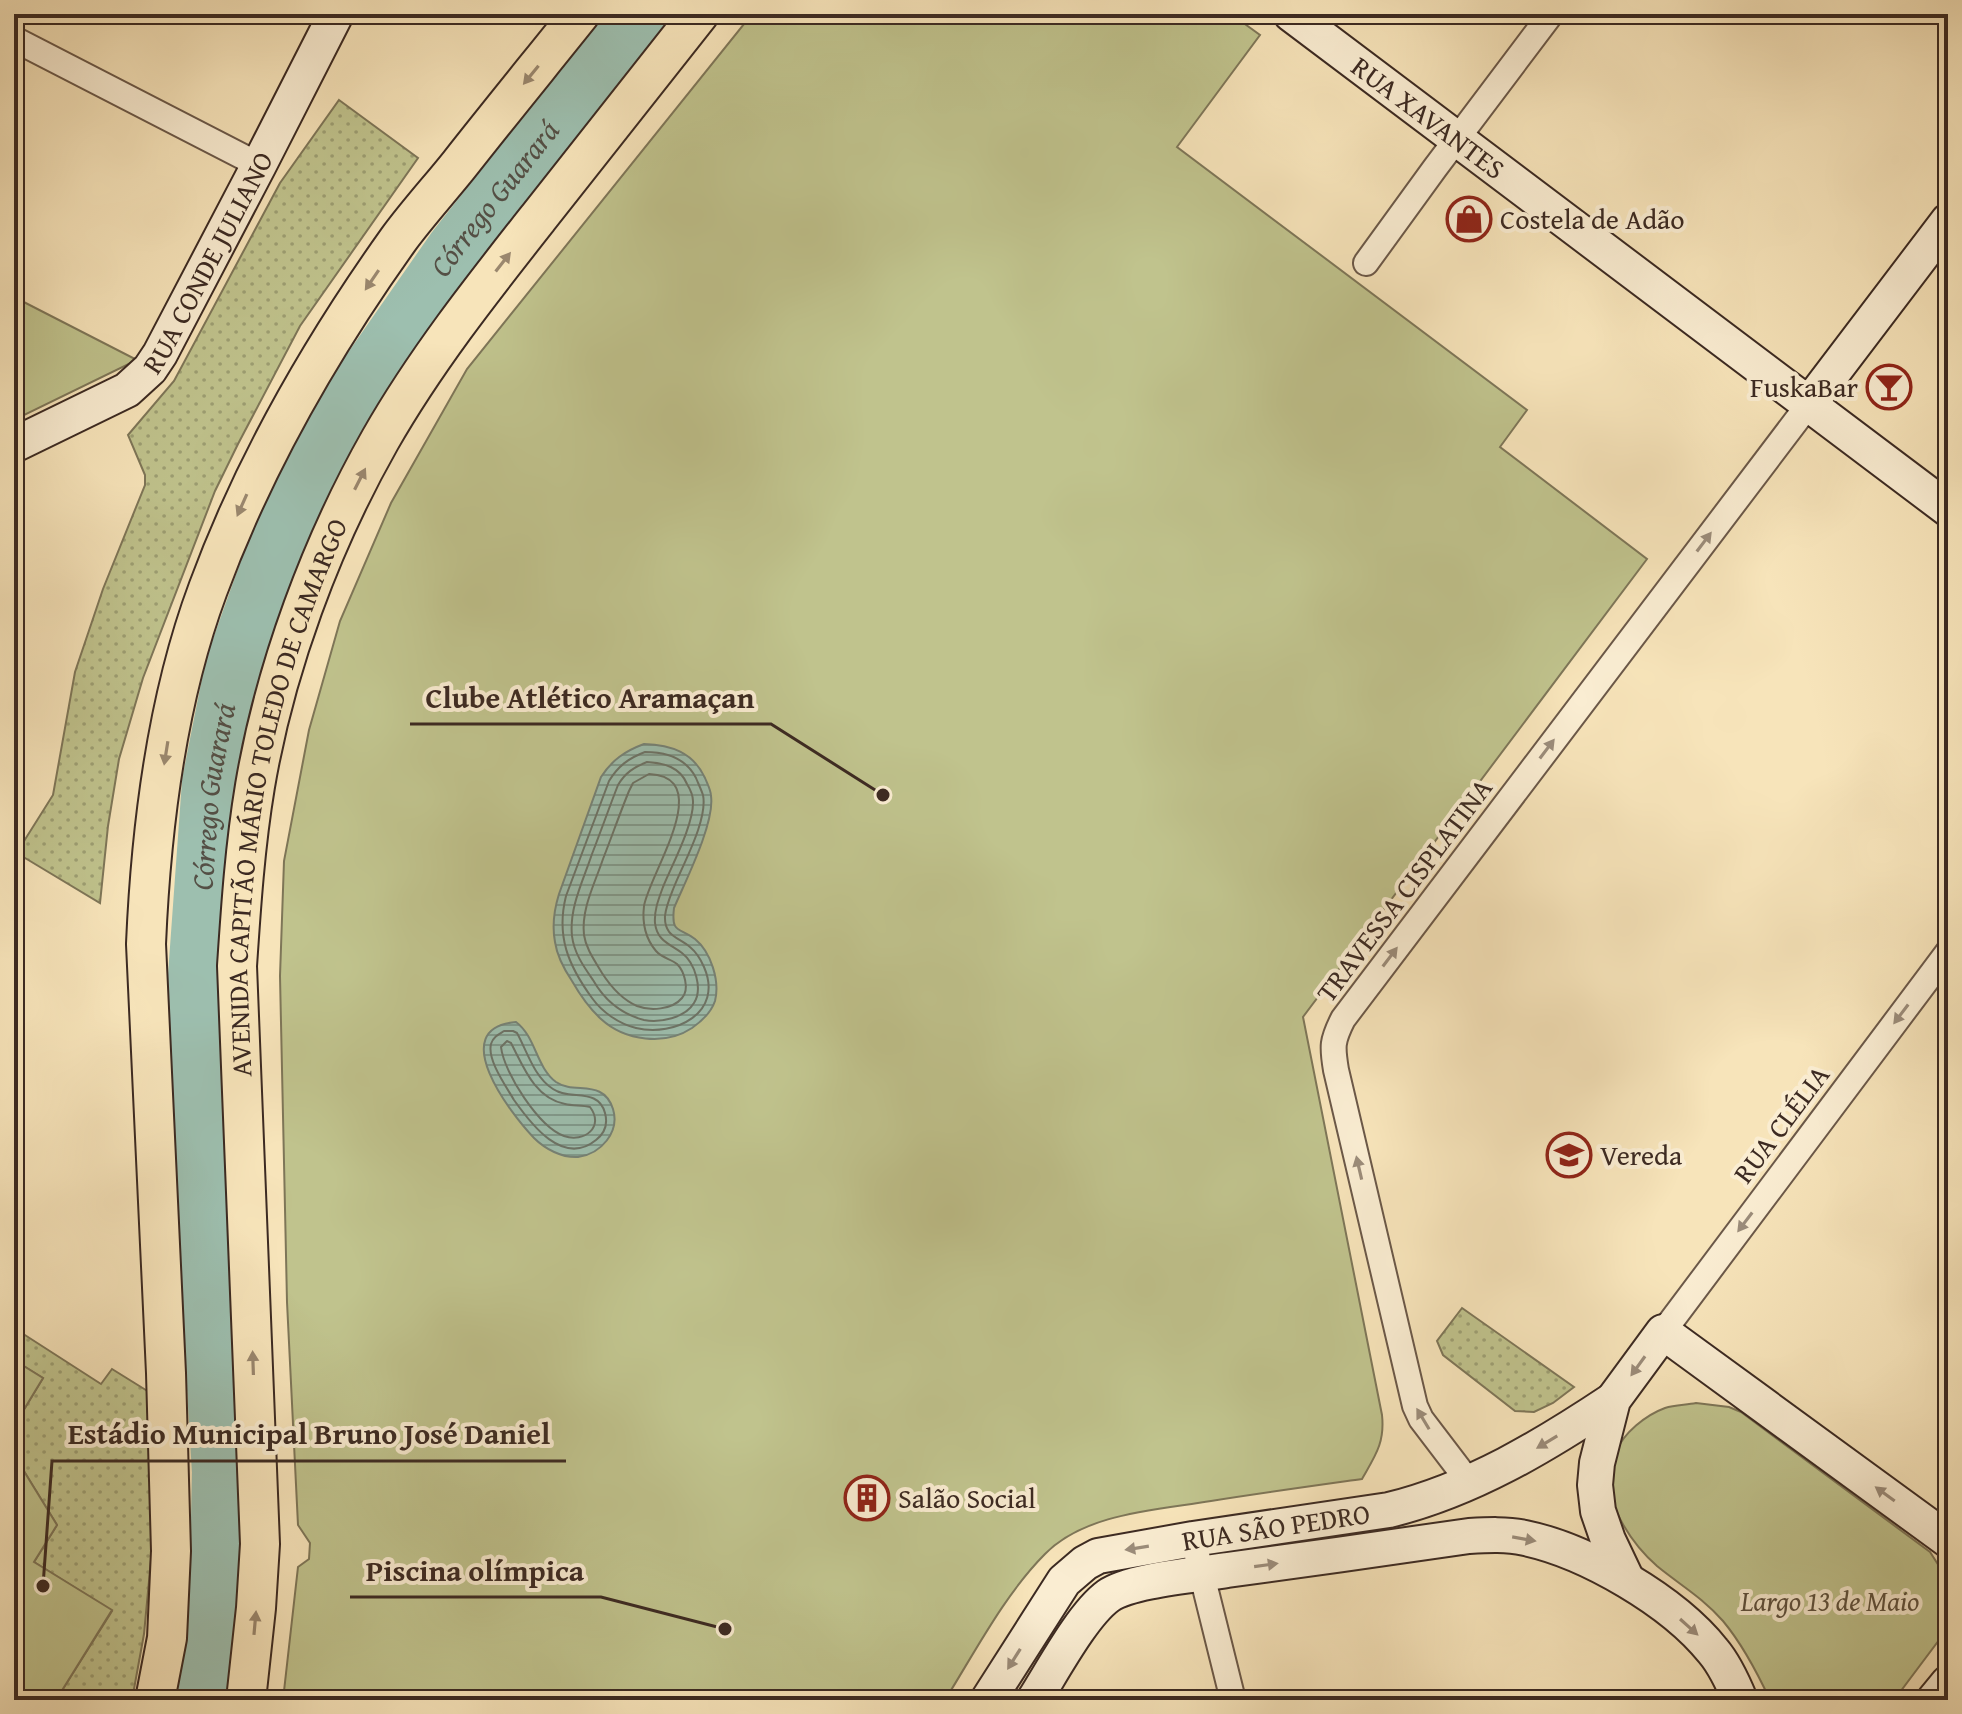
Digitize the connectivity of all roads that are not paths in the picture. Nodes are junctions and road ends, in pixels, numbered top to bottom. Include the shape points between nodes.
1 (336, 14) edge
2 (580, 14) edge
3 (699, 14) edge
4 (1291, 14) edge
5 (1551, 14) edge
6 (14, 39) edge
7 (1457, 139) junction
8 (259, 165) junction
9 (1948, 221) edge
10 (1366, 263) dead end
11 (1809, 404) junction
12 (14, 445) edge
13 (1948, 509) edge
14 (1948, 952) edge
15 (1663, 1332) junction
16 (1613, 1400) junction
17 (1469, 1482) junction
18 (1193, 1539) junction
19 (1948, 1540) edge
20 (1202, 1574) junction
21 (1627, 1580) junction
22 (1948, 1683) edge
23 (155, 1700) edge
24 (246, 1700) edge
25 (988, 1700) edge
26 (1034, 1700) edge
27 (1233, 1700) edge
28 (1740, 1700) edge
29 (1934, 1700) edge

1 - 8 street, RUA CONDE JULIANO
2 -> 23 main road via 399,239 327,346 241,506 190,649 160,791 146,944 171,1551 167,1638
24 -> 3 main road, AVENIDA CAPITÃO MÁRIO TOLEDO DE CAMARGO via 260,1544 237,966 242,875 276,695 338,522 380,440 482,289
4 - 7 street, RUA XAVANTES
5 - 7 street
6 - 8 street
7 - 10 street
7 - 11 street, RUA XAVANTES
8 - 12 street, RUA CONDE JULIANO via 150,369 119,395
9 - 11 street
11 - 13 street, RUA XAVANTES
17 -> 11 street, TRAVESSA CISPLATINA via 1415,1406 1336,1070 1336,1033
14 -> 15 street, RUA CLÉLIA
15 -> 16 street
19 -> 15 street
16 -> 17 street, RUA SÃO PEDRO
16 - 21 street via 1595,1485 1598,1511
17 - 18 street, RUA SÃO PEDRO via 1389,1510
18 - 20 street
18 -> 25 street, RUA SÃO PEDRO via 1098,1556 1073,1572
20 -> 21 street, RUA SÃO PEDRO via 1494,1535 1547,1544
20 - 26 street, RUA SÃO PEDRO via 1136,1585 1104,1599
20 - 27 street
21 -> 28 street via 1689,1626 1714,1652
22 - 29 street

